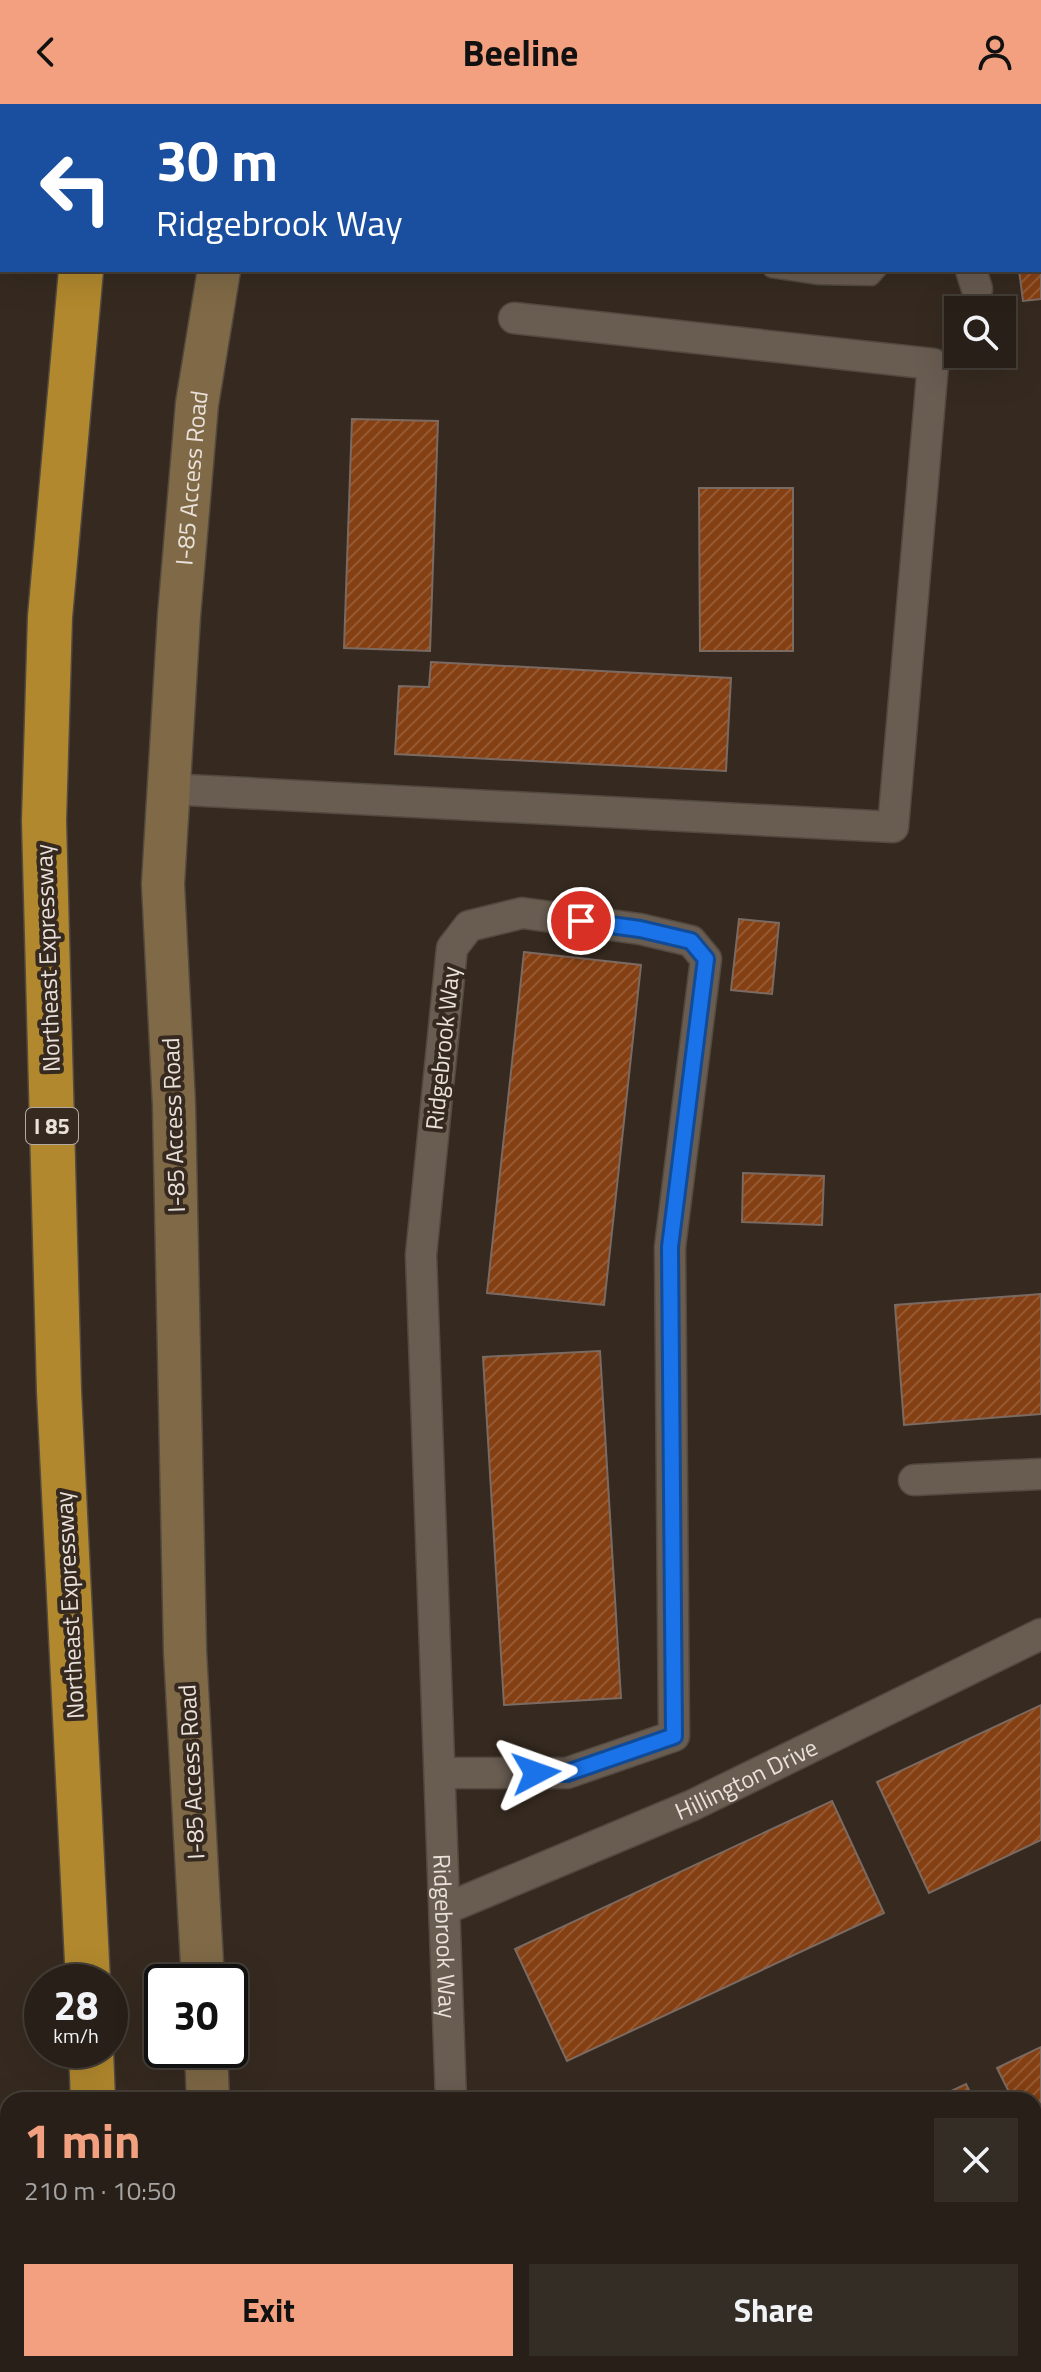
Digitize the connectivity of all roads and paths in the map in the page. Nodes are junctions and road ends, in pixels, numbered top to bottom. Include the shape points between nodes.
1 (81, 272) edge
2 (219, 272) edge
3 (785, 272) edge
4 (877, 272) edge
5 (514, 318) dead end
6 (168, 789) junction
7 (1041, 1474) edge
8 (914, 1480) dead end
9 (1041, 1634) edge
10 (441, 1773) junction
11 (445, 1909) junction
12 (87, 1964) edge
13 (202, 1964) edge
14 (92, 2068) edge
15 (207, 2068) edge
16 (93, 2092) edge
17 (208, 2092) edge
18 (443, 2092) edge

1 - 12 highway, Northeast Expressway / I 85 via 50,617 44,821 59,1391
2 - 6 main road, I-85 Access Road via 197,404
3 - 4 lane via 872,278
5 - 6 street via 933,364 893,827
6 - 13 main road, I-85 Access Road via 163,884 174,1105 185,1651
7 - 8 street
9 - 11 street, Hillington Drive via 693,1805
10 - 10 street, Ridgebrook Way via 421,1255 452,948 469,926 522,913 691,941 706,959 670,1247 674,1736 567,1773
10 - 11 street, Ridgebrook Way
11 - 18 street, Ridgebrook Way
14 - 16 highway
15 - 17 main road

